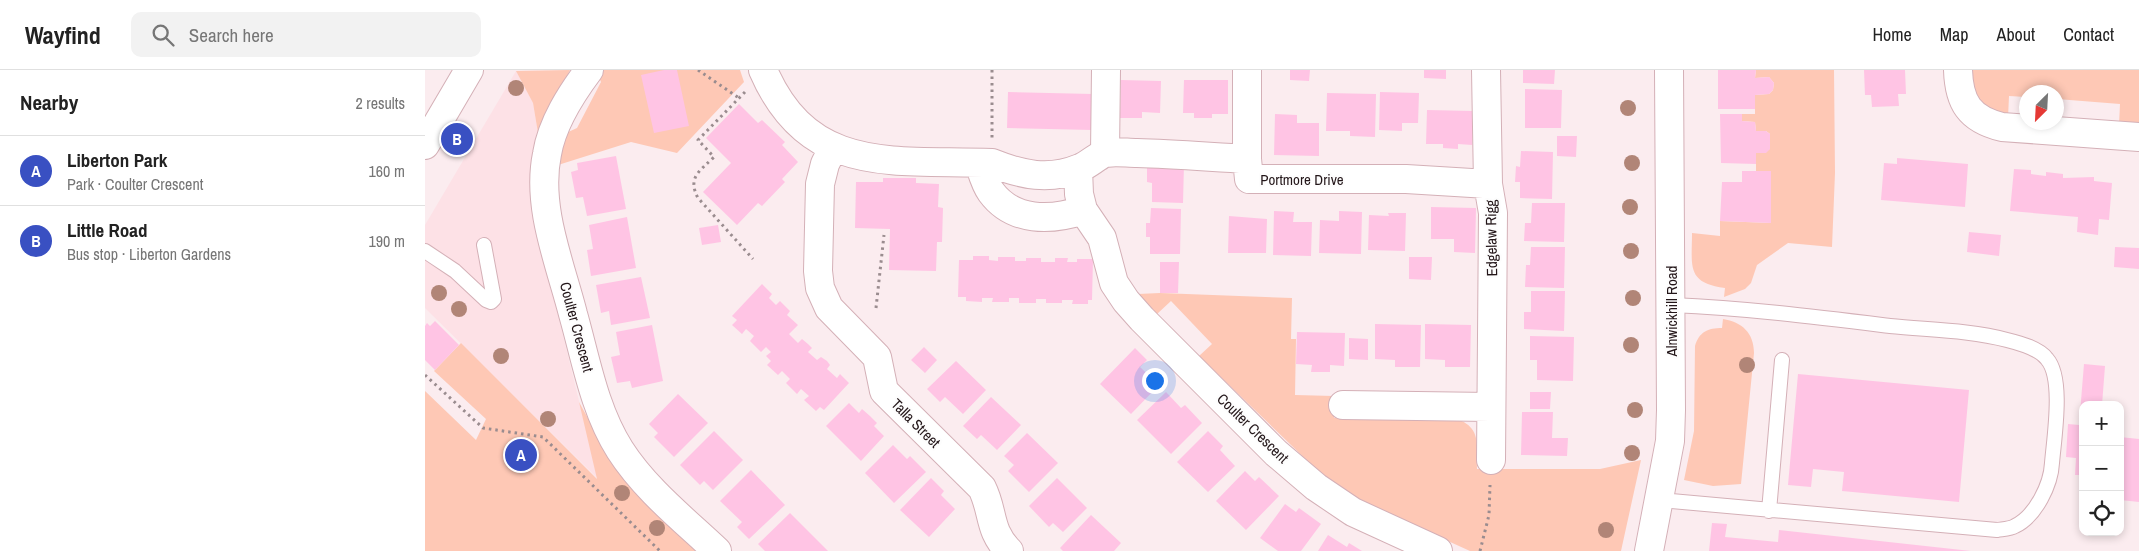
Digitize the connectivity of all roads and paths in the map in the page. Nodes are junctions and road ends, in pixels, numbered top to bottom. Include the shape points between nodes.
1 (469, 70) edge
2 (589, 70) edge
3 (698, 70) edge
4 (992, 70) edge
5 (1106, 70) edge
6 (1247, 70) edge
7 (1486, 70) edge
8 (1669, 70) edge
9 (1958, 70) edge
10 (763, 71) edge
11 (739, 98) junction
12 (2139, 137) edge
13 (425, 145) edge
14 (833, 148) junction
15 (1105, 153) junction
16 (1247, 159) junction
17 (985, 163) junction
18 (1078, 169) junction
19 (1488, 184) junction
20 (1083, 210) junction
21 (884, 235) dead end
22 (484, 245) dead end
23 (425, 251) edge
24 (753, 259) dead end
25 (1672, 305) junction
26 (876, 308) dead end
27 (1782, 360) dead end
28 (425, 375) edge
29 (1343, 405) dead end
30 (1490, 407) junction
31 (1491, 460) joint
32 (1660, 500) junction
33 (1769, 511) junction
34 (660, 551) edge
35 (717, 551) edge
36 (1009, 551) edge
37 (1438, 551) edge
38 (1480, 551) edge
39 (1649, 551) edge

1 - 13 street
2 - 35 street, Coulter Crescent via 573,91 556,125 547,153 544,184 547,215 582,347 599,409 619,448 639,477
3 - 11 path
4 - 17 path
5 - 15 street
6 - 16 street
7 - 19 street, Edgelaw Rigg
8 - 25 street, Alnwickhill Road
9 - 12 street via 1962,101 1986,123 2002,127
10 - 11 path
10 - 14 street via 775,97 793,118 811,136
11 - 24 path via 698,140 714,157 695,176 692,187 698,198
14 - 17 street via 875,159
14 - 36 street, Talla Street via 825,164 821,184 820,288 829,308 877,357 884,391 982,488 995,534
15 - 16 street, Portmore Drive
15 - 18 street
16 - 19 street, Portmore Drive via 1249,179 1406,179
17 - 18 street via 1041,177
17 - 20 street via 990,191 1000,202 1017,212 1037,218 1064,216
18 - 20 street
19 - 30 street, Edgelaw Rigg via 1493,213
20 - 37 street, Coulter Crescent via 1102,238 1114,283 1126,302 1276,453 1316,488 1353,512
21 - 26 path
22 - 23 lane via 494,298 491,302 455,270
25 - 32 street, Alnwickhill Road via 1670,441
25 - 33 lane via 1741,309 2005,340 2032,348 2047,358 2053,371 2056,395 2052,472 2045,492 2015,527 1997,530
27 - 33 lane
28 - 34 path via 483,428 543,437
29 - 30 street
30 - 31 street, Edgelaw Rigg
31 - 38 path via 1489,515
32 - 33 lane
32 - 39 street, Alnwickhill Road

